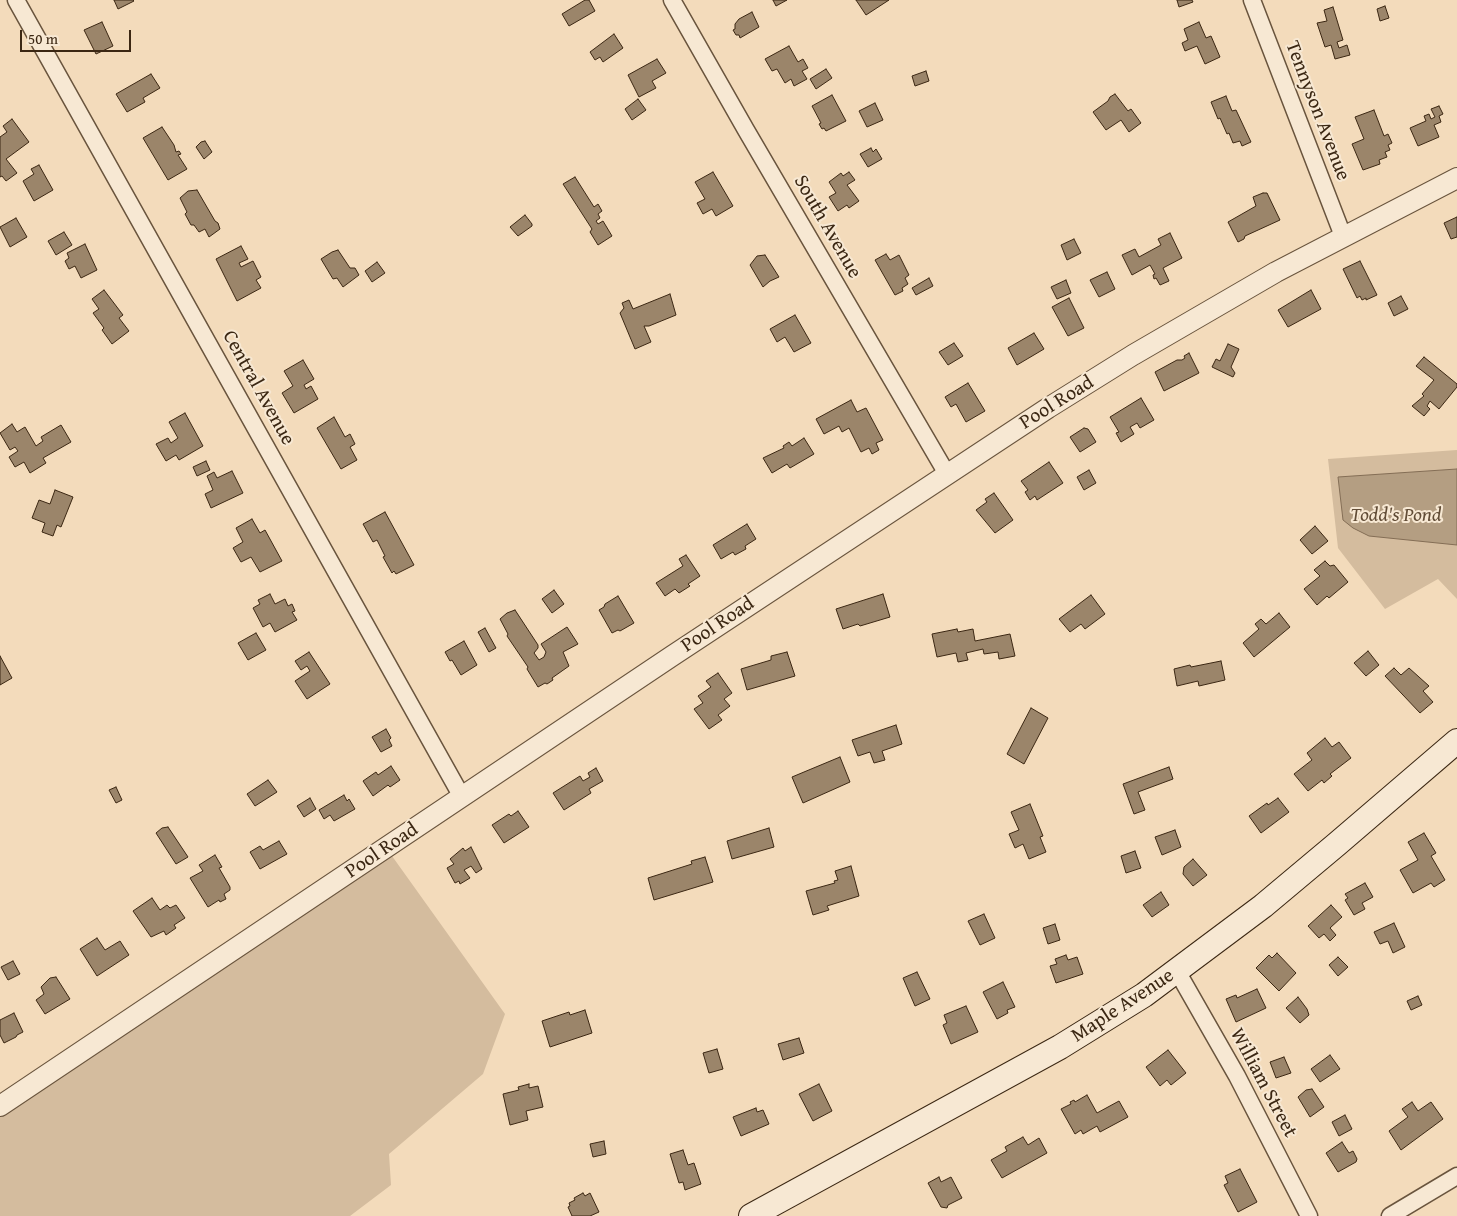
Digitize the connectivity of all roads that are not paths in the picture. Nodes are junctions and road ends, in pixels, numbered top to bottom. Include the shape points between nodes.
1 (16, 0) edge
2 (672, 0) edge
3 (1252, 0) edge
4 (1457, 178) edge
5 (1343, 236) junction
6 (947, 474) junction
7 (1457, 741) edge
8 (462, 797) junction
9 (1177, 971) junction
10 (0, 1106) edge
11 (1457, 1176) edge
12 (751, 1216) edge
13 (1309, 1216) edge
14 (1390, 1216) edge

1 - 8 street, Central Avenue
2 - 6 street, South Avenue
3 - 5 street, Tennyson Avenue
4 - 5 street, Pool Road
5 - 6 street, Pool Road via 1142,350
6 - 8 street, Pool Road
7 - 9 main road, Maple Avenue via 1285,887
8 - 10 street, Pool Road
9 - 12 main road, Maple Avenue via 1060,1047
9 - 13 street, William Street via 1237,1076
11 - 14 street

